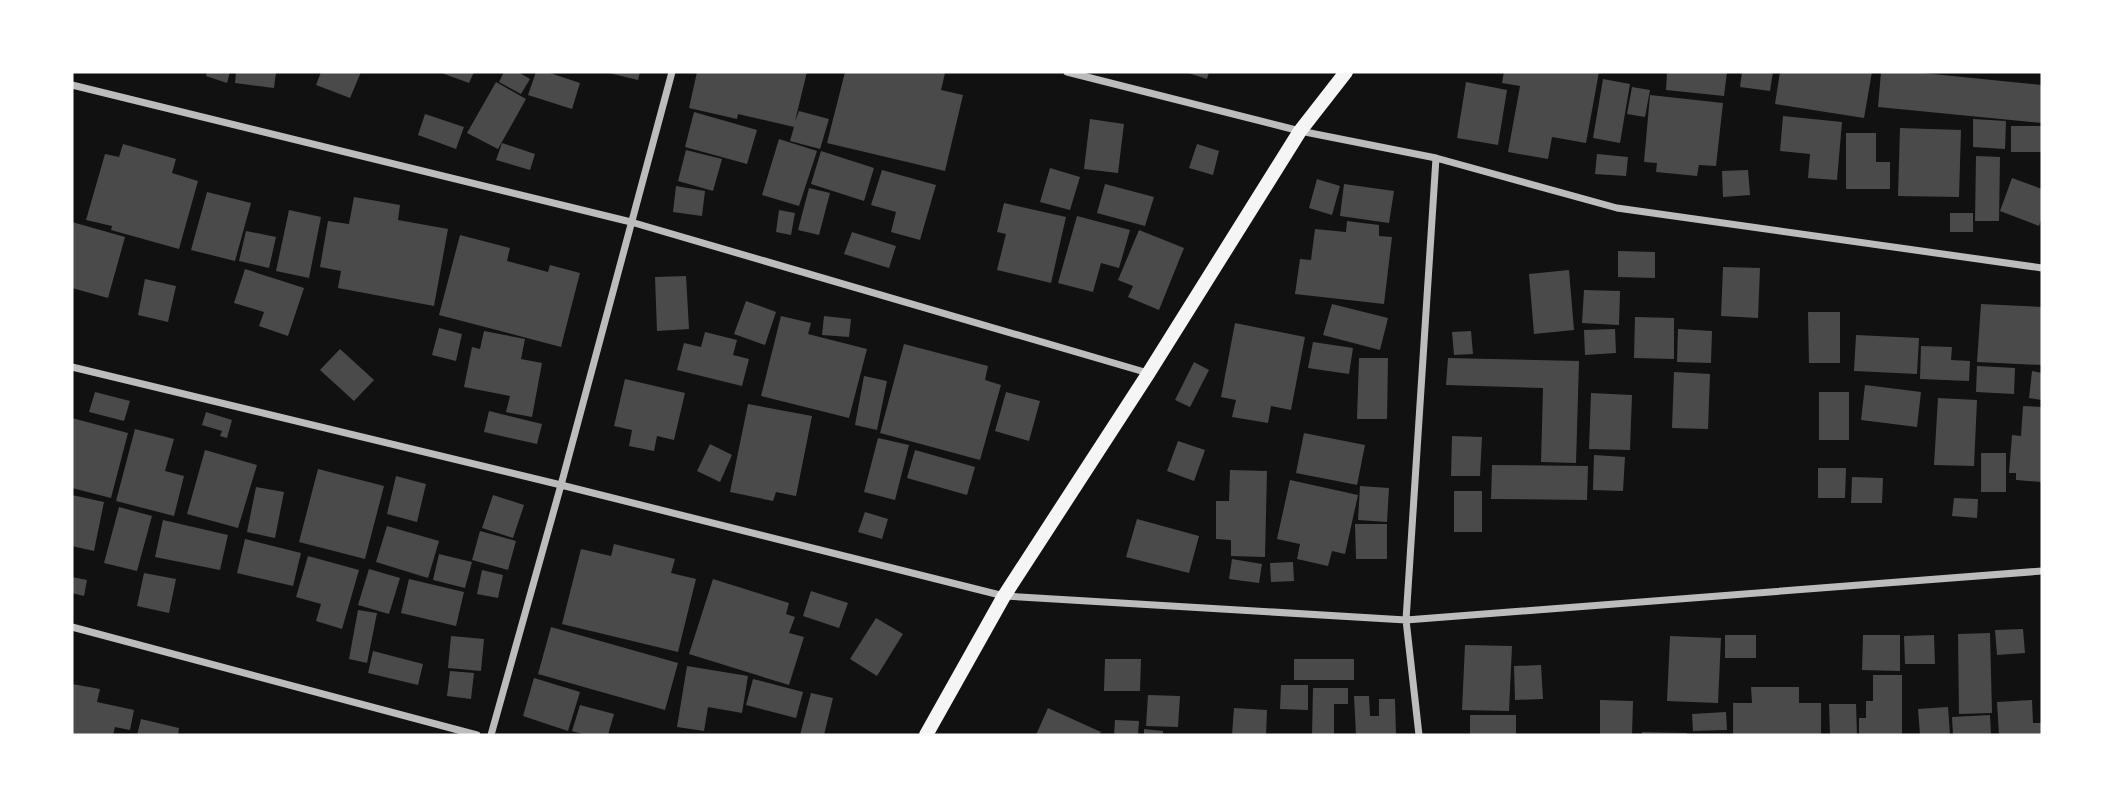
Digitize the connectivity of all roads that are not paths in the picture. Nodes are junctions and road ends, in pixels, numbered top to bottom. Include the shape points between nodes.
1 (672, 72) edge
2 (1067, 72) edge
3 (1346, 72) edge
4 (72, 85) edge
5 (1300, 131) junction
6 (1436, 158) junction
7 (631, 222) junction
8 (2042, 268) edge
9 (72, 367) edge
10 (1148, 374) junction
11 (562, 485) junction
12 (2042, 571) edge
13 (1004, 596) junction
14 (1406, 620) junction
15 (72, 627) edge
16 (477, 735) edge
17 (491, 735) edge
18 (926, 735) edge
19 (1419, 735) edge

1 - 7 street
2 - 5 street
3 - 5 main road
4 - 7 street
5 - 6 street
5 - 10 main road
6 - 8 street via 1617,208
6 - 14 street
7 - 10 street
7 - 11 street
9 - 11 street
10 - 13 main road
11 - 13 street
11 - 17 street
12 - 14 street
13 - 14 street
13 - 18 main road
14 - 19 street
15 - 16 street

